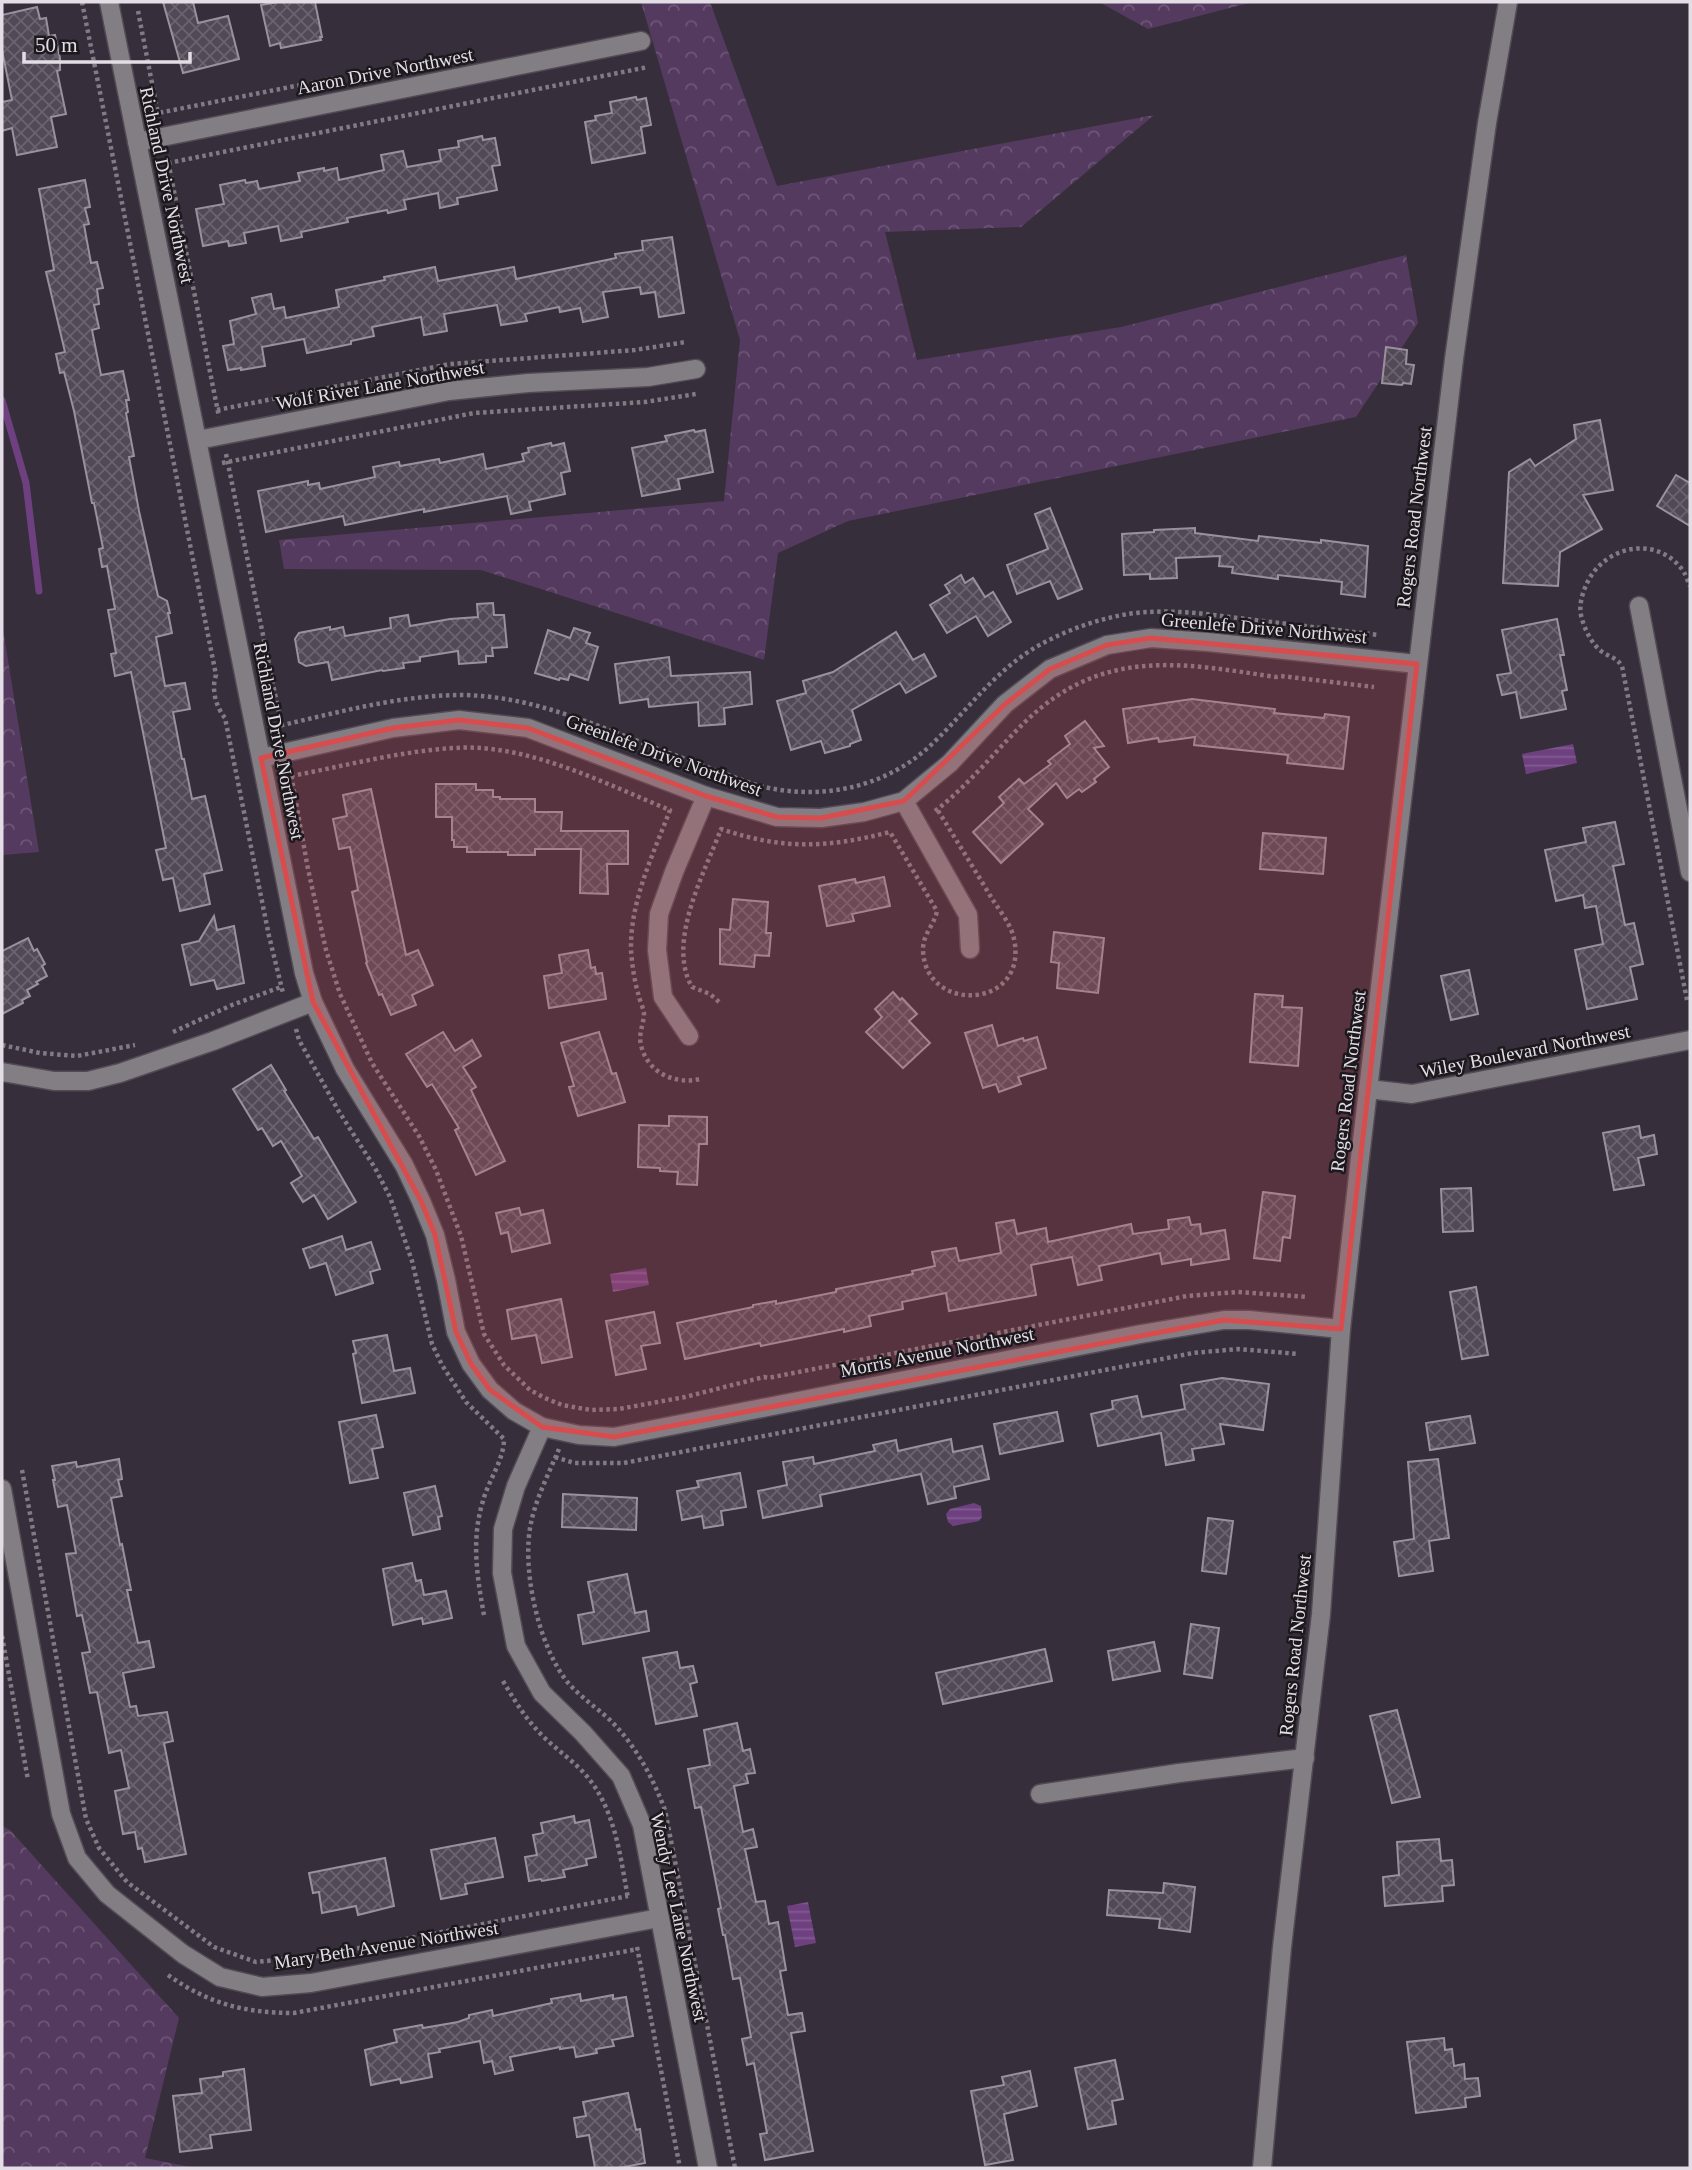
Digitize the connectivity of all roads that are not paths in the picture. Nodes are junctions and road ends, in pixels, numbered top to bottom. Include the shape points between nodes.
1 (109, 2) edge
2 (1508, 2) edge
3 (641, 41) dead end
4 (137, 142) junction
5 (696, 369) dead end
6 (198, 440) junction
7 (1639, 606) dead end
8 (1417, 664) junction
9 (261, 758) junction
10 (706, 796) junction
11 (904, 801) junction
12 (1690, 872) edge
13 (970, 949) dead end
14 (313, 1002) junction
15 (688, 1036) dead end
16 (1690, 1040) edge
17 (2, 1072) edge
18 (1368, 1089) junction
19 (1341, 1329) junction
20 (542, 1427) junction
21 (2, 1489) edge
22 (1304, 1758) junction
23 (1040, 1794) dead end
24 (659, 1918) junction
25 (708, 2168) edge
26 (1262, 2168) edge

1 - 4 street, Richland Drive Northwest
2 - 8 street, Rogers Road Northwest via 1485,132
3 - 4 street, Aaron Drive Northwest
4 - 6 street, Richland Drive Northwest
5 - 6 street, Wolf River Lane Northwest via 648,377 449,391
6 - 9 street, Richland Drive Northwest
7 - 12 street
8 - 11 street, Greenlefe Drive Northwest via 1151,638 1107,645 1050,669 1005,704 950,762
8 - 18 street, Rogers Road Northwest
9 - 10 street, Greenlefe Drive Northwest via 393,728 458,720 528,728
9 - 14 street, Richland Drive Northwest
10 - 11 street, Greenlefe Drive Northwest via 778,817 821,818
10 - 15 street via 659,914 657,950 663,997
11 - 13 street via 968,915
14 - 17 street via 213,1041 88,1081 54,1081
14 - 20 street, Richland Drive Northwest via 345,1069 421,1201 435,1235 456,1332 471,1364 490,1390
16 - 18 street, Wiley Boulevard Northwest via 1412,1094
18 - 19 street, Rogers Road Northwest
19 - 20 street, Morris Avenue Northwest via 1224,1320 614,1437
19 - 22 street, Rogers Road Northwest via 1321,1614
20 - 24 street, Wendy Lee Lane Northwest via 503,1529 502,1573 516,1646 542,1693 621,1776 642,1825
21 - 24 street, Mary Beth Avenue Northwest via 61,1814 77,1858 107,1894 183,1954 220,1977 262,1987 311,1983
22 - 23 street
22 - 26 street, Rogers Road Northwest
24 - 25 street, Wendy Lee Lane Northwest

